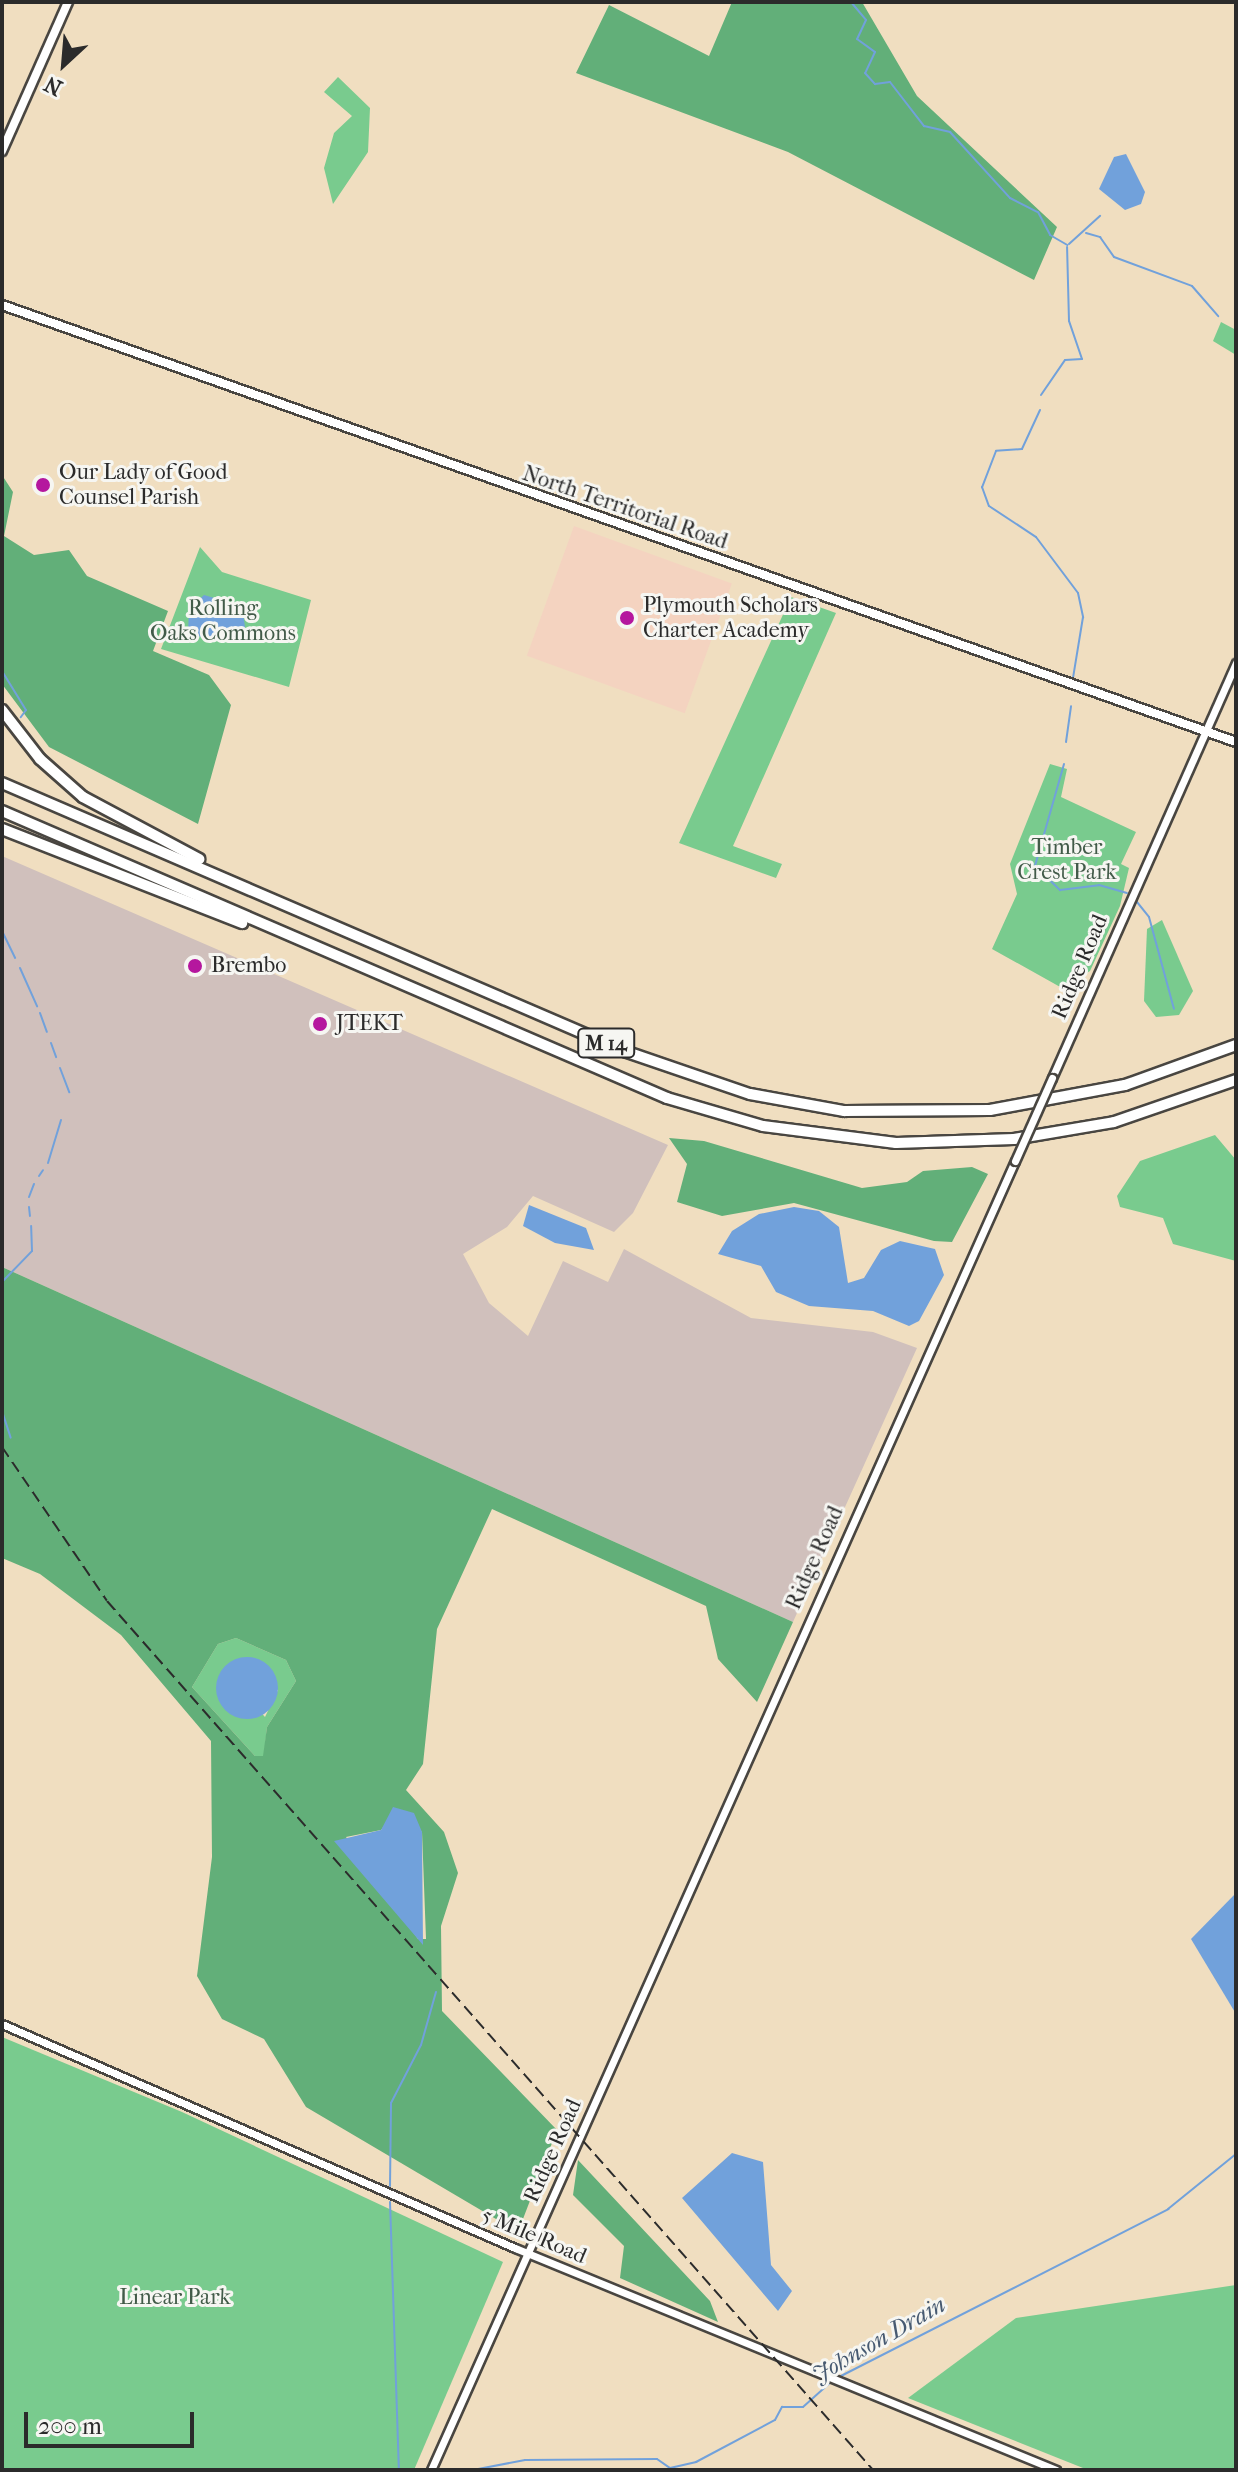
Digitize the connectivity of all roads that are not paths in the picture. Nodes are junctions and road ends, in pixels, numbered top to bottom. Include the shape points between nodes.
1 (68, 2) edge
2 (2, 151) edge
3 (2, 305) edge
4 (1236, 663) edge
5 (2, 710) edge
6 (1205, 731) junction
7 (1236, 742) edge
8 (2, 783) edge
9 (2, 811) edge
10 (2, 829) edge
11 (282, 903) junction
12 (299, 941) junction
13 (1236, 1045) edge
14 (1236, 1080) edge
15 (2, 2024) edge
16 (527, 2252) junction
17 (431, 2470) edge
18 (1056, 2470) edge

1 - 2 main road
3 - 6 main road, North Territorial Road
4 - 6 street, Ridge Road
5 - 11 highway via 40,759 83,797
6 - 7 main road, North Territorial Road
6 - 16 street, Ridge Road, bridge
8 - 11 highway, M 14
9 - 12 highway, M 14
10 - 12 highway
11 - 13 highway, M 14 via 682,1074 827,1108 953,1113 1034,1105 1125,1085
12 - 14 highway, M 14 via 667,1098 806,1134 923,1143 1035,1136 1142,1114
15 - 16 street, 5 Mile Road
16 - 17 street, Ridge Road
16 - 18 street, 5 Mile Road

